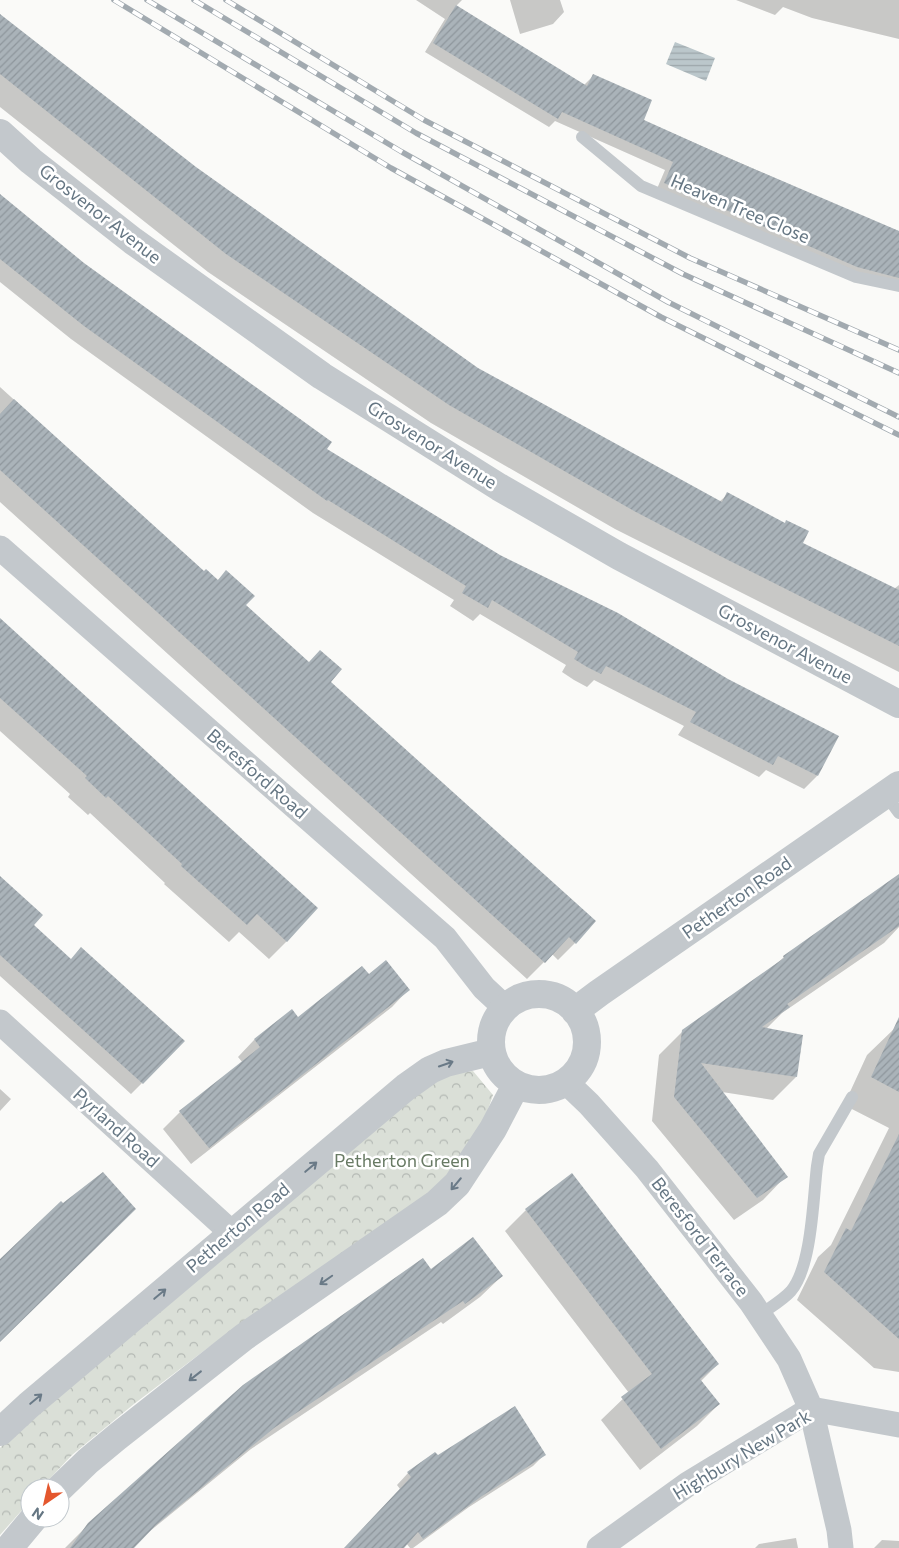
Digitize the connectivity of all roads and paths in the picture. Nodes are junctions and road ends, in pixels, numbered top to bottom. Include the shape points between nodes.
1 (0, 133) edge
2 (582, 137) dead end
3 (899, 286) edge
4 (0, 548) edge
5 (899, 704) edge
6 (894, 797) edge
7 (504, 1010) junction
8 (575, 1011) junction
9 (0, 1022) edge
10 (491, 1052) junction
11 (566, 1082) junction
12 (516, 1085) junction
13 (852, 1097) dead end
14 (232, 1233) junction
15 (760, 1315) junction
16 (811, 1409) junction
17 (899, 1425) edge
18 (0, 1432) edge
19 (70, 1479) edge
20 (26, 1528) edge
21 (9, 1548) edge
22 (599, 1548) edge
23 (841, 1548) edge

1 - 5 street, Grosvenor Avenue via 133,240 322,376 499,487 619,556
2 - 3 lane, Heaven Tree Close via 641,186 856,277
4 - 7 street, Beresford Road via 445,938
6 - 8 street, Petherton Road
7 - 8 street via 522,998 538,994 566,1002
7 - 10 street via 492,1029
8 - 11 street via 585,1031 586,1048 582,1064
9 - 14 street, Pyrland Road
10 - 12 street via 503,1075
14 -> 10 street, Petherton Road via 425,1073 446,1063
11 - 12 street via 549,1089 532,1090
11 - 15 street, Beresford Terrace via 646,1169
12 -> 19 street via 493,1129 457,1184 437,1203 244,1337 95,1455
13 - 15 lane via 816,1166 807,1251 801,1272 791,1291
18 -> 14 street, Petherton Road
15 - 16 street, Beresford Terrace via 789,1359
16 - 17 street, Highbury New Park
16 - 22 street, Highbury New Park via 688,1484
16 - 23 street, Beresford Terrace
20 - 21 street

